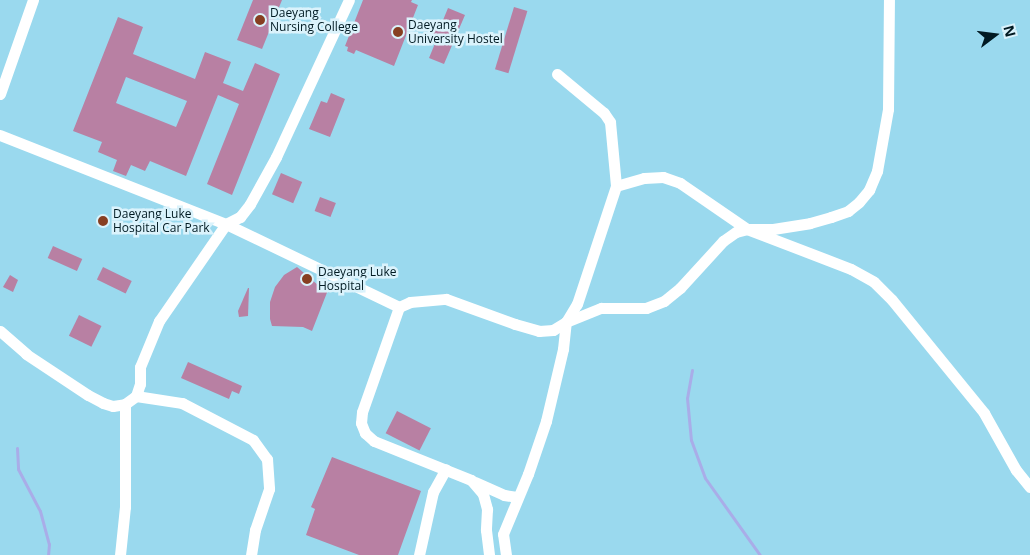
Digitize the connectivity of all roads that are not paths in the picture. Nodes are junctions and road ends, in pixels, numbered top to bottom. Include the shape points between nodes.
1 (33, 0) edge
2 (349, 0) edge
3 (889, 0) edge
4 (557, 74) dead end
5 (0, 94) edge
6 (0, 135) edge
7 (616, 186) junction
8 (226, 224) junction
9 (748, 229) junction
10 (399, 307) junction
11 (566, 322) junction
12 (0, 331) edge
13 (136, 396) junction
14 (125, 404) junction
15 (446, 469) junction
16 (471, 480) junction
17 (1030, 487) edge
18 (517, 497) junction
19 (487, 509) junction
20 (503, 534) junction
21 (120, 555) edge
22 (251, 555) edge
23 (419, 555) edge
24 (489, 555) edge
25 (506, 555) edge

1 - 5 street
2 - 8 street via 276,157 250,204 240,217
3 - 9 street via 888,109 877,171 869,190 848,211 831,217 772,229
4 - 7 street via 604,113 610,122
6 - 8 street
7 - 9 street via 662,177 680,183
7 - 11 street via 577,304
8 - 10 street
8 - 13 street via 159,321 140,367
9 - 11 street via 723,241 664,301 646,308 601,308
9 - 17 street via 851,269 874,282 984,413 1016,470
10 - 11 street via 410,302 446,299 539,331 552,330
10 - 15 street via 361,423 374,441
11 - 18 street via 546,422
12 - 14 street via 26,354 88,395 113,406
13 - 14 street
13 - 22 street via 182,403 254,440 267,459 269,489 255,530
14 - 21 street
15 - 16 street
15 - 23 street via 433,492
16 - 18 street via 504,495
16 - 19 street via 482,494
18 - 20 street
19 - 20 street
19 - 24 street
20 - 25 street

